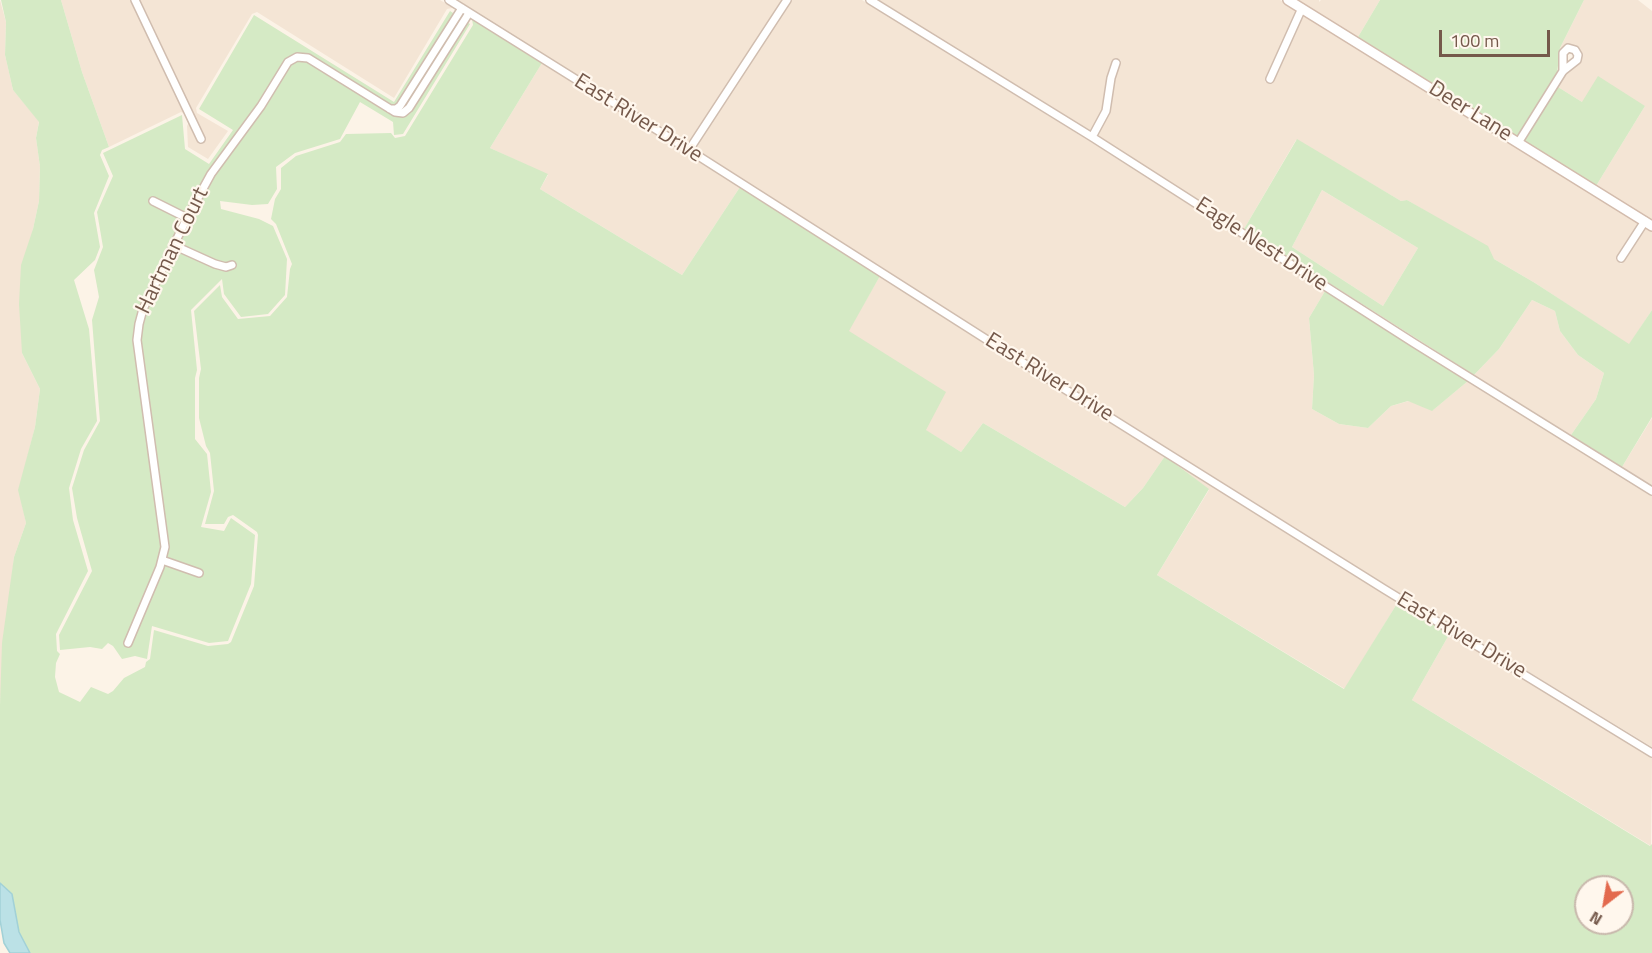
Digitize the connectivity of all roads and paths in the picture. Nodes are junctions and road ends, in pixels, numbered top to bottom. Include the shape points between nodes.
1 (135, 0) edge
2 (449, 0) edge
3 (787, 0) edge
4 (870, 0) edge
5 (1288, 0) edge
6 (462, 8) junction
7 (1302, 8) junction
8 (469, 13) junction
9 (1116, 63) dead end
10 (1563, 71) dead end
11 (1270, 79) dead end
12 (387, 108) junction
13 (1092, 137) junction
14 (201, 139) dead end
15 (1518, 143) junction
16 (689, 150) junction
17 (153, 201) dead end
18 (187, 218) junction
19 (1649, 224) edge
20 (173, 244) junction
21 (1621, 258) dead end
22 (232, 265) dead end
23 (1652, 490) edge
24 (162, 560) junction
25 (199, 573) dead end
26 (128, 644) dead end
27 (1652, 753) edge

1 - 14 street
2 - 6 street, East River Drive
3 - 16 street
4 - 13 street, Eagle Nest Drive
5 - 7 street, Deer Lane
6 - 8 street, East River Drive
6 - 12 street via 400,106
7 - 11 street
7 - 15 street, Deer Lane
8 - 12 street via 408,111 397,113
8 - 16 street, East River Drive
9 - 13 street via 1106,111
10 - 15 street
12 - 18 street, Hartman Court via 309,58 292,59 211,174
13 - 23 street, Eagle Nest Drive
15 - 19 street, Deer Lane
16 - 27 street, East River Drive via 1047,378
17 - 18 street
18 - 20 street, Hartman Court
19 - 21 street
20 - 22 street via 215,264
20 - 24 street, Hartman Court via 143,309 137,340 165,535
24 - 25 street
24 - 26 street, Hartman Court

